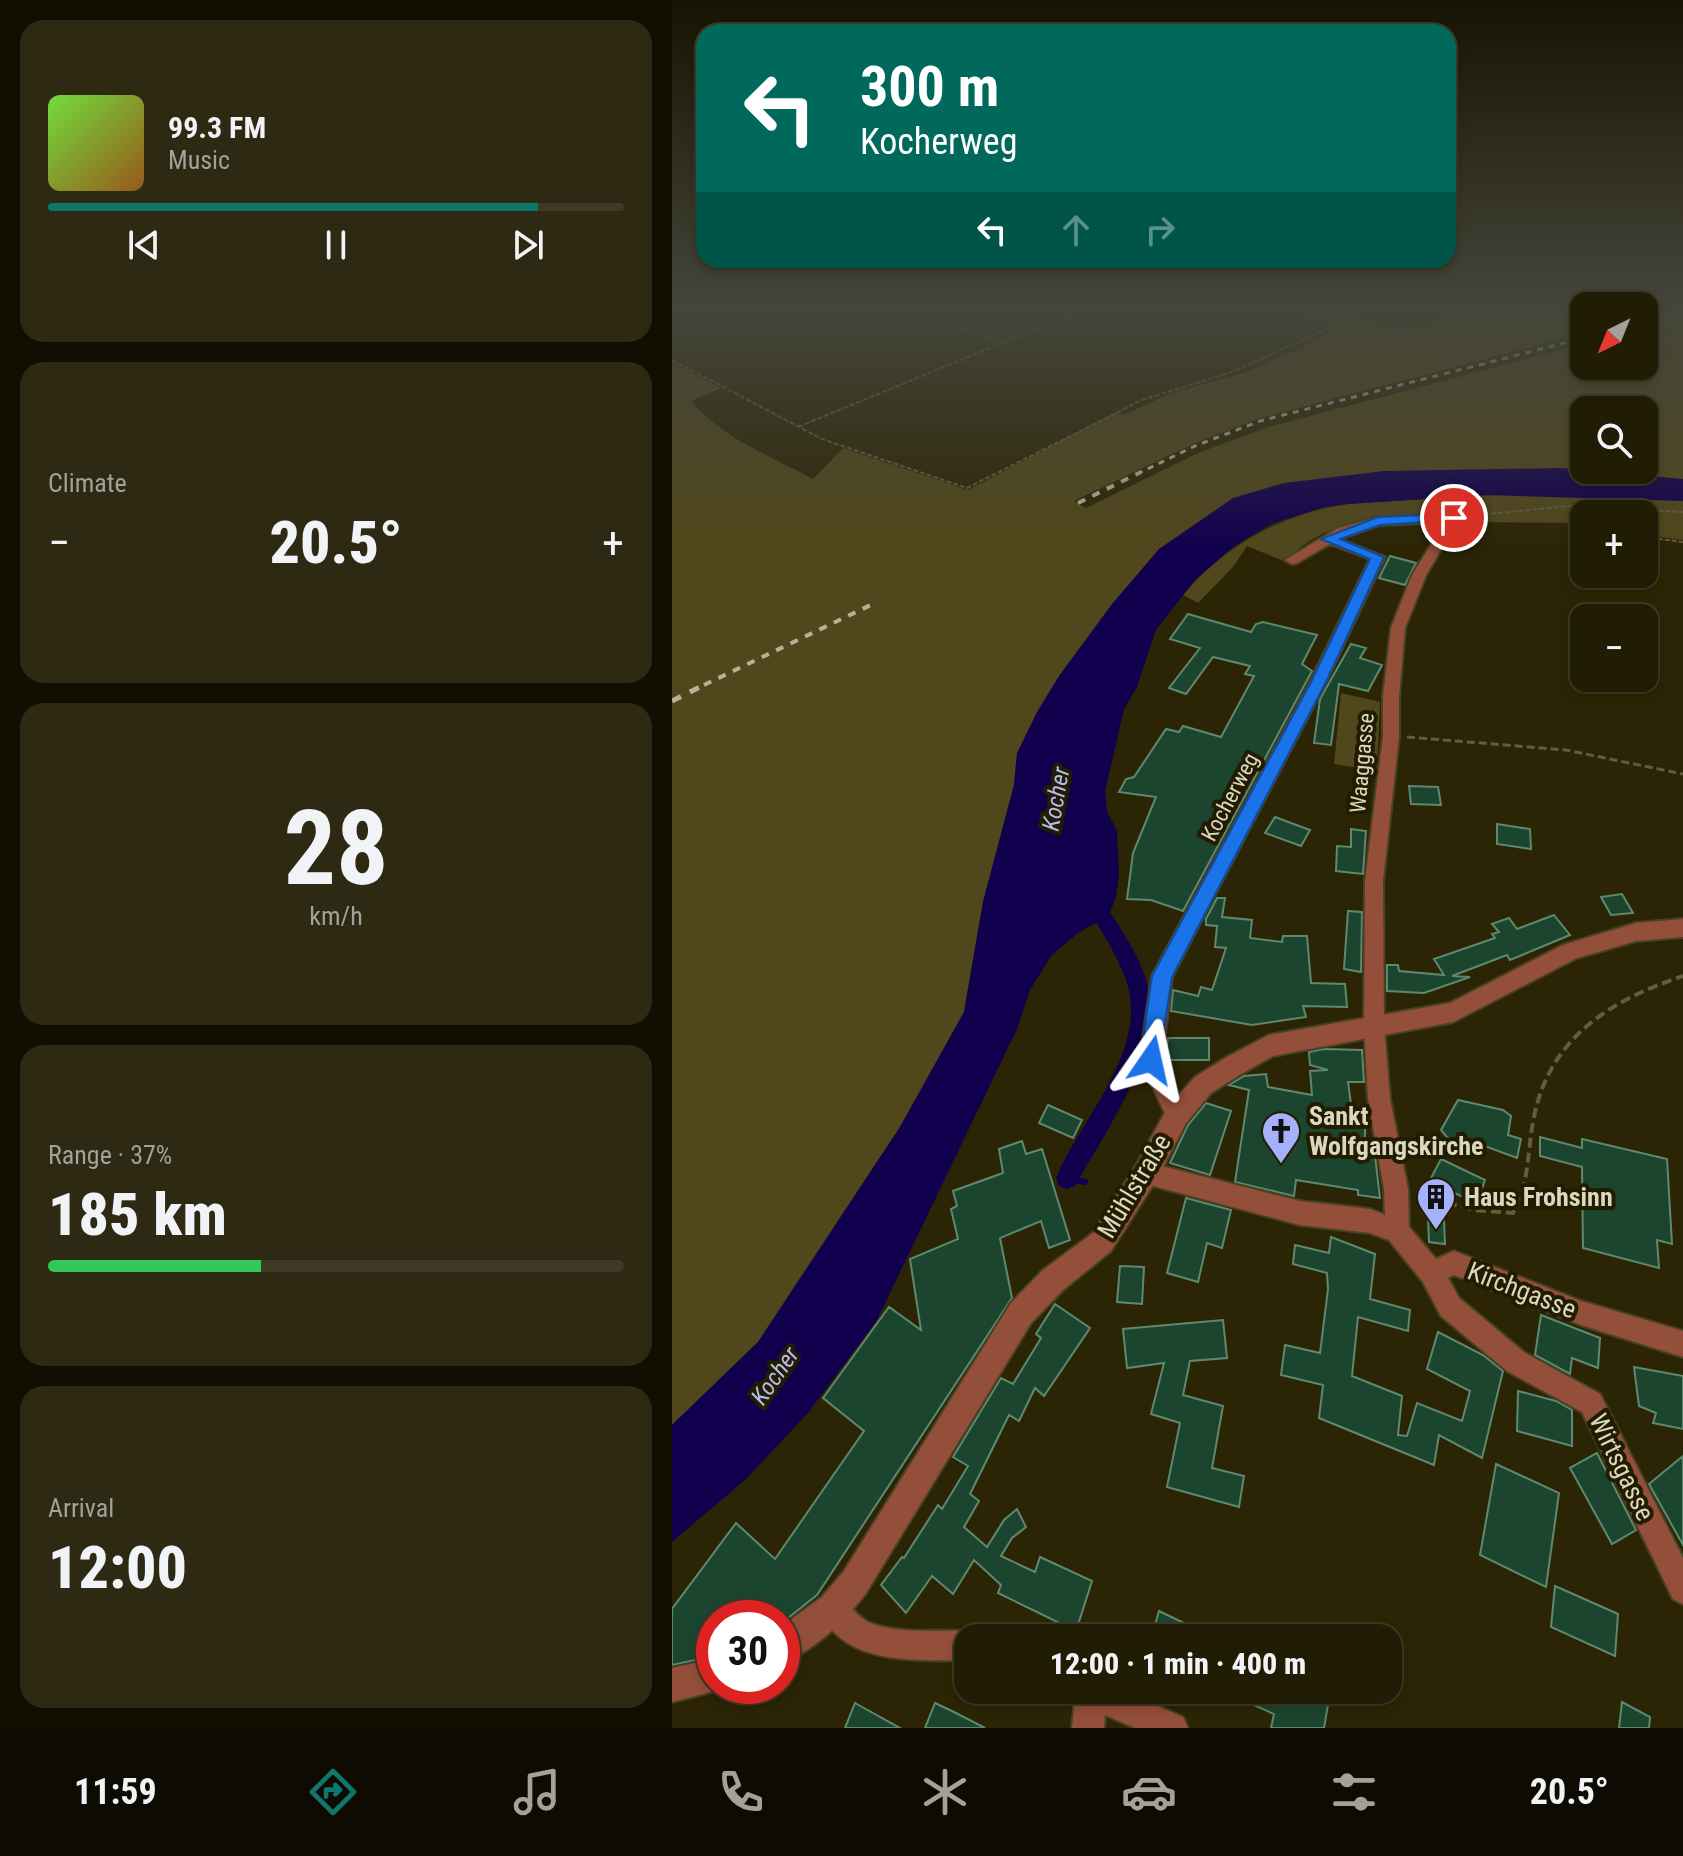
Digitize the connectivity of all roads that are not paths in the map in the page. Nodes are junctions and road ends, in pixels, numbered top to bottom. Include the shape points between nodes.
1 (1328, 539) junction
2 (1292, 560) dead end
3 (1683, 928) edge
4 (1374, 1026) junction
5 (1177, 1115) junction
6 (1146, 1173) junction
7 (1397, 1232) junction
8 (1432, 1273) junction
9 (1683, 1344) edge
10 (1683, 1589) edge
11 (834, 1609) junction
12 (800, 1633) edge
13 (954, 1645) edge
14 (696, 1680) edge
15 (672, 1685) edge
16 (1089, 1704) edge
17 (1117, 1704) edge
18 (1088, 1728) edge
19 (1172, 1728) edge

1 - 2 street
1 - 4 street, Waaggasse via 1378,521 1454,518 1419,575 1398,628 1374,881
1 - 5 street, Kocherweg via 1378,557 1162,976 1151,1060
3 - 4 street, Mühlstraße via 1636,932 1571,951 1453,1012
4 - 5 street, Mühlstraße via 1269,1046 1203,1085
4 - 7 street, Waaggasse
5 - 6 street, Mühlstraße
6 - 7 street via 1300,1213 1370,1221
6 - 11 street, Mühlstraße via 1102,1242 1021,1313
7 - 8 street, Kirchgasse
8 - 9 street, Kirchgasse via 1454,1263 1581,1313
8 - 10 street, Wirtsgasse via 1450,1307 1516,1362 1591,1403
11 - 12 street, Mühlstraße
11 - 13 street via 852,1630 879,1642
14 - 15 street
16 - 18 street
17 - 19 street

